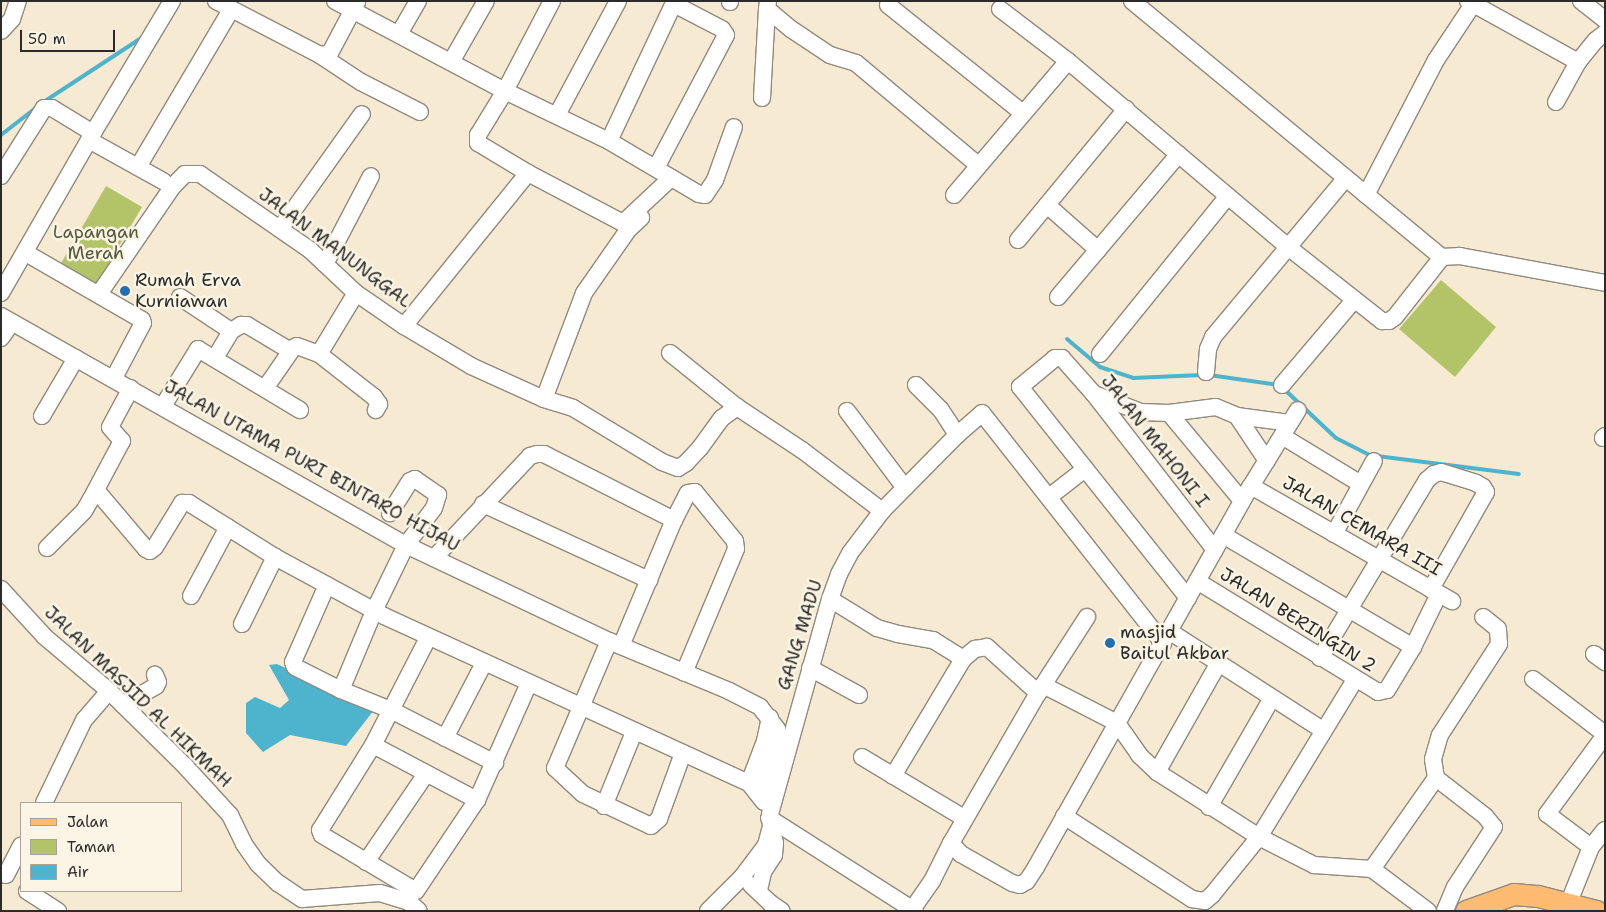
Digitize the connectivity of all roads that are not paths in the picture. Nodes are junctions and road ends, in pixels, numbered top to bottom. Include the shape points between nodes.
1 (18, 1) edge
2 (172, 1) edge
3 (216, 1) edge
4 (335, 1) edge
5 (418, 1) edge
6 (486, 1) edge
7 (552, 1) edge
8 (618, 1) edge
9 (1132, 1) edge
10 (1581, 1) edge
11 (1472, 2) edge
12 (674, 3) edge
13 (768, 5) edge
14 (888, 5) dead end
15 (355, 6) edge
16 (1000, 9) dead end
17 (232, 10) junction
18 (1605, 20) edge
19 (1, 31) edge
20 (1605, 33) edge
21 (399, 34) junction
22 (320, 55) junction
23 (1068, 61) junction
24 (451, 62) junction
25 (1578, 62) junction
26 (505, 91) junction
27 (762, 98) dead end
28 (1556, 102) dead end
29 (1126, 110) junction
30 (420, 112) dead end
31 (1024, 113) junction
32 (362, 114) dead end
33 (557, 115) junction
34 (734, 127) dead end
35 (91, 137) junction
36 (609, 141) junction
37 (1178, 154) junction
38 (979, 166) junction
39 (138, 167) junction
40 (656, 168) junction
41 (528, 173) junction
42 (1, 176) edge
43 (371, 176) dead end
44 (671, 178) junction
45 (1346, 178) junction
46 (163, 181) dead end
47 (954, 195) dead end
48 (1366, 195) junction
49 (1228, 196) junction
50 (648, 199) junction
51 (1047, 205) junction
52 (280, 229) junction
53 (1018, 240) dead end
54 (1288, 247) junction
55 (1098, 250) junction
56 (26, 253) junction
57 (1442, 257) junction
58 (325, 264) junction
59 (1605, 283) edge
60 (1, 293) edge
61 (356, 293) junction
62 (99, 294) junction
63 (180, 297) dead end
64 (1058, 297) dead end
65 (1354, 300) junction
66 (7, 319) edge
67 (404, 326) junction
68 (231, 330) junction
69 (1, 338) edge
70 (289, 350) junction
71 (670, 353) dead end
72 (319, 354) junction
73 (1100, 354) dead end
74 (76, 358) junction
75 (215, 358) junction
76 (1206, 372) dead end
77 (114, 378) junction
78 (916, 385) dead end
79 (1282, 385) dead end
80 (266, 387) junction
81 (131, 388) junction
82 (1094, 394) junction
83 (544, 399) junction
84 (163, 406) junction
85 (737, 407) junction
86 (300, 410) dead end
87 (376, 410) dead end
88 (848, 412) dead end
89 (1169, 413) junction
90 (42, 416) dead end
91 (1237, 416) junction
92 (1290, 423) junction
93 (957, 435) junction
94 (1267, 461) junction
95 (1374, 462) dead end
96 (1085, 469) junction
97 (1361, 484) junction
98 (1251, 486) junction
99 (905, 488) junction
100 (96, 490) junction
101 (1049, 497) junction
102 (1242, 502) junction
103 (483, 504) junction
104 (882, 511) junction
105 (390, 514) dead end
106 (674, 520) junction
107 (228, 527) junction
108 (1334, 534) junction
109 (1223, 535) junction
110 (406, 545) junction
111 (47, 548) dead end
112 (1215, 550) junction
113 (275, 557) junction
114 (434, 558) junction
115 (1378, 559) junction
116 (649, 580) junction
117 (1197, 581) junction
118 (327, 584) junction
119 (1, 589) edge
120 (1441, 595) junction
121 (191, 596) dead end
122 (1188, 598) junction
123 (830, 599) junction
124 (1348, 609) junction
125 (374, 611) junction
126 (1086, 617) dead end
127 (1483, 617) dead end
128 (242, 624) dead end
129 (1166, 637) junction
130 (428, 638) junction
131 (615, 643) junction
132 (1413, 648) junction
133 (1320, 658) junction
134 (964, 659) junction
135 (484, 663) junction
136 (1218, 664) junction
137 (810, 668) junction
138 (155, 674) dead end
139 (684, 674) junction
140 (1533, 679) dead end
141 (1356, 680) junction
142 (529, 683) junction
143 (1041, 689) junction
144 (340, 690) junction
145 (109, 691) junction
146 (859, 695) dead end
147 (1272, 698) junction
148 (124, 705) junction
149 (582, 707) junction
150 (391, 710) junction
151 (1117, 723) junction
152 (1324, 731) junction
153 (634, 732) junction
154 (1605, 735) edge
155 (445, 738) junction
156 (373, 745) junction
157 (683, 753) junction
158 (862, 757) dead end
159 (495, 763) junction
160 (1157, 772) junction
161 (426, 774) junction
162 (893, 776) junction
163 (1436, 778) junction
164 (754, 789) junction
165 (478, 800) junction
166 (44, 802) edge
167 (604, 806) junction
168 (1209, 807) junction
169 (1064, 816) junction
170 (964, 818) junction
171 (770, 819) junction
172 (1605, 830) edge
173 (1259, 837) junction
174 (951, 843) junction
175 (1591, 847) junction
176 (20, 848) edge
177 (366, 862) junction
178 (1372, 869) junction
179 (4, 873) edge
180 (742, 877) junction
181 (20, 885) edge
182 (758, 890) junction
183 (29, 892) edge
184 (1569, 902) junction
185 (302, 905) edge
186 (913, 910) edge
187 (58, 911) edge
188 (419, 911) edge
189 (708, 911) edge
190 (782, 911) edge
191 (1428, 911) edge
192 (1445, 911) edge
193 (1466, 911) edge
194 (1596, 911) edge

1 - 19 street via 12,19
2 - 35 street
3 - 17 street
4 - 15 street
5 - 21 street
6 - 24 street
7 - 26 street
8 - 33 street
9 - 45 street
10 - 18 street
11 - 25 street
11 - 48 street via 1436,60
12 - 36 street
12 - 40 street via 722,29 726,35
13 - 27 street
13 - 38 street via 830,55 856,62
14 - 31 street
15 - 21 street
15 - 22 street via 330,53
16 - 23 street
17 - 22 street
17 - 39 street
20 - 25 street
21 - 24 street
22 - 30 street via 361,82
23 - 29 street
23 - 31 street
24 - 26 street
25 - 28 street
26 - 33 street
26 - 41 street via 477,139 481,146
29 - 37 street
29 - 51 street
31 - 38 street
32 - 52 street
33 - 36 street
34 - 44 street via 715,180 705,194 699,194
35 - 39 street
35 - 42 street via 52,108 42,110
35 - 56 street
36 - 40 street
37 - 49 street
37 - 55 street
38 - 47 street
39 - 46 street
40 - 44 street
41 - 50 street via 623,223
41 - 67 street
43 - 58 street
44 - 50 street
45 - 48 street
45 - 54 street
48 - 57 street
49 - 54 street
49 - 73 street
50 - 83 street via 648,211 628,230 584,294
51 - 53 street
51 - 55 street
52 - 58 street, JALAN MANUNGGAL
52 - 62 street, JALAN MANUNGGAL via 200,174 185,174 173,186
54 - 65 street
54 - 76 street via 1214,337 1208,349
55 - 64 street
56 - 60 street
56 - 62 street
57 - 59 street via 1460,256
57 - 65 street via 1389,321 1382,322
58 - 61 street, JALAN MANUNGGAL
61 - 67 street, JALAN MANUNGGAL
61 - 72 street
62 - 77 street via 138,316 143,323
63 - 68 street
65 - 79 street
66 - 69 street
66 - 74 street, JALAN UTAMA PURI BINTARO HIJAU
67 - 83 street, JALAN MANUNGGAL via 471,366
68 - 70 street via 241,324 247,325
68 - 75 street
70 - 72 street via 297,346
70 - 80 street
71 - 85 street
72 - 87 street via 374,397 379,404
74 - 77 street, JALAN UTAMA PURI BINTARO HIJAU
74 - 90 street
75 - 80 street
75 - 84 street via 202,349 194,352
77 - 81 street, JALAN UTAMA PURI BINTARO HIJAU
78 - 93 street via 941,410
80 - 86 street
81 - 84 street, JALAN UTAMA PURI BINTARO HIJAU
81 - 100 street via 110,426 122,442
82 - 89 street via 1141,412
82 - 96 street, JALAN MAHONI I via 1062,358 1055,358 1020,387
82 - 112 street, JALAN MAHONI I
83 - 85 street, JALAN MANUNGGAL via 572,408 662,462 678,468 700,448 722,418
84 - 110 street, JALAN UTAMA PURI BINTARO HIJAU
85 - 104 street via 802,450
88 - 99 street
89 - 91 street via 1216,407
89 - 102 street
91 - 92 street
91 - 94 street
92 - 94 street
92 - 97 street
93 - 99 street, GANG MADU
93 - 101 street, GANG MADU via 982,414
94 - 98 street
95 - 97 street
96 - 101 street
96 - 122 street
97 - 108 street
98 - 102 street
98 - 108 street, JALAN CEMARA III
99 - 104 street, GANG MADU
100 - 107 street via 150,551 182,504 190,504
100 - 111 street via 84,511
101 - 129 street
102 - 109 street
103 - 106 street via 530,456 544,454
103 - 114 street
103 - 116 street
104 - 123 street, GANG MADU via 850,553
105 - 110 street via 410,481 415,479 438,495 434,508
106 - 116 street
106 - 139 street via 688,494 694,492 735,541 736,549
107 - 113 street
107 - 121 street
108 - 115 street, JALAN CEMARA III
109 - 112 street
109 - 124 street
110 - 114 street, JALAN UTAMA PURI BINTARO HIJAU
110 - 125 street
112 - 117 street
113 - 118 street
113 - 128 street
114 - 131 street, JALAN UTAMA PURI BINTARO HIJAU
115 - 120 street, JALAN CEMARA III
115 - 120 street via 1427,480 1434,474 1442,472 1476,483 1486,492
115 - 124 street
116 - 131 street
117 - 122 street
117 - 133 street, JALAN BERINGIN 2
118 - 125 street
118 - 144 street via 293,662 299,670
119 - 145 street, JALAN MASJID AL HIKMAH via 45,637
120 - 132 street
122 - 129 street
123 - 134 street via 877,628 933,640
123 - 137 street, GANG MADU
124 - 132 street
124 - 133 street
125 - 130 street
125 - 144 street
126 - 143 street
127 - 163 street via 1498,629 1499,644 1440,735 1433,759
129 - 136 street
129 - 151 street
130 - 135 street
130 - 150 street
131 - 139 street, JALAN UTAMA PURI BINTARO HIJAU
131 - 149 street
132 - 141 street, JALAN BERINGIN 2 via 1387,690 1378,692
133 - 141 street, JALAN BERINGIN 2
134 - 143 street via 975,649 987,647
134 - 162 street
135 - 142 street
135 - 155 street
136 - 147 street
136 - 160 street
137 - 146 street
137 - 171 street, GANG MADU
138 - 148 street via 156,686
139 - 164 street, JALAN UTAMA PURI BINTARO HIJAU via 760,707 777,729 778,738
140 - 154 street
141 - 152 street
142 - 149 street
142 - 159 street
143 - 151 street
143 - 170 street
144 - 150 street
145 - 148 street, JALAN MASJID AL HIKMAH
145 - 166 street via 84,720
147 - 152 street
147 - 168 street
148 - 185 street, JALAN MASJID AL HIKMAH via 230,815 258,864
149 - 153 street
149 - 167 street via 555,768 583,794
150 - 155 street
150 - 156 street
151 - 160 street via 1139,755
151 - 169 street
152 - 173 street
153 - 157 street
153 - 167 street
154 - 175 street via 1547,814
155 - 159 street
156 - 161 street
156 - 177 street via 320,830 322,835
157 - 164 street
157 - 167 street via 656,823 651,826
158 - 162 street
159 - 165 street
160 - 168 street
161 - 165 street
161 - 177 street
162 - 170 street
163 - 178 street
163 - 192 street via 1494,826 1455,886
164 - 171 street
165 - 177 street via 416,891
168 - 173 street
169 - 173 street via 1198,901 1212,895
169 - 174 street via 1036,867 1027,881 1020,885 961,854
170 - 174 street
171 - 180 street, GANG MADU via 766,844
171 - 182 street via 774,854 763,872
171 - 186 street
172 - 175 street
173 - 178 street via 1314,865
174 - 186 street
175 - 184 street
176 - 179 street
178 - 191 street
179 - 181 street
180 - 182 street
180 - 189 street, GANG MADU
182 - 190 street via 770,904
183 - 187 street
184 - 193 main road via 1514,894
184 - 194 main road
185 - 188 street, JALAN MASJID AL HIKMAH via 380,893 409,902

